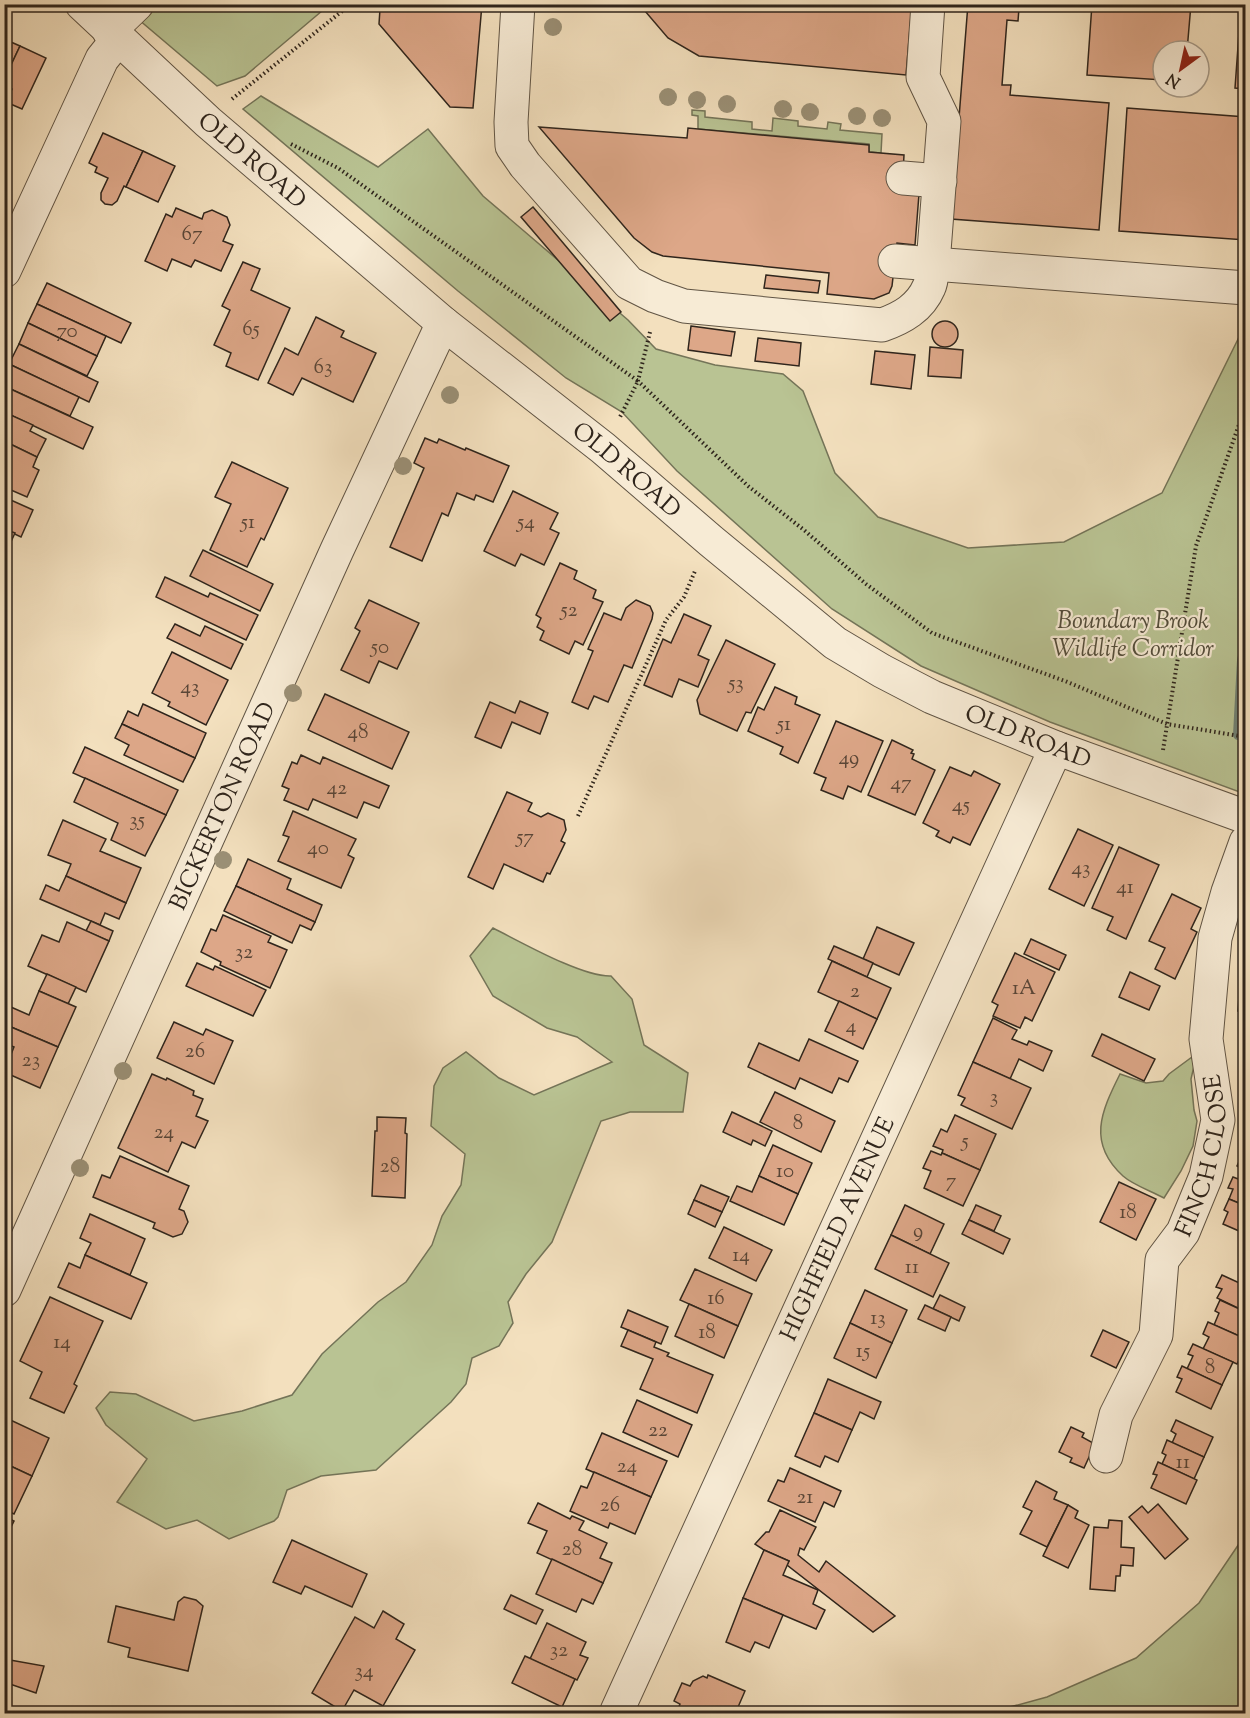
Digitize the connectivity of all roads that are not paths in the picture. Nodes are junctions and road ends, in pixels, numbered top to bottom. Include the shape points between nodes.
1 (82, 4) edge
2 (137, 4) edge
3 (518, 4) edge
4 (928, 4) edge
5 (114, 35) junction
6 (903, 178) dead end
7 (940, 181) junction
8 (895, 261) dead end
9 (933, 264) junction
10 (4, 271) edge
11 (1245, 288) edge
12 (443, 322) junction
13 (1056, 748) junction
14 (1245, 817) edge
15 (1245, 842) edge
16 (4, 1290) edge
17 (1106, 1456) dead end
18 (617, 1711) dead end

1 - 5 street, OLD ROAD
2 - 5 street
3 - 9 street via 512,146 629,283 684,306 839,336 902,318 930,287
4 - 7 street via 922,77 944,121
5 - 10 street
5 - 12 street, OLD ROAD via 208,122
6 - 7 street
7 - 9 street
8 - 9 street
9 - 11 street
12 - 13 street, OLD ROAD via 603,448 835,643 932,697
12 - 16 street, BICKERTON ROAD
13 - 14 street, OLD ROAD
13 - 18 street, HIGHFIELD AVENUE
15 - 17 street, FINCH CLOSE via 1215,938 1206,1039 1218,1120 1206,1176 1183,1232 1162,1260 1156,1335 1116,1415

